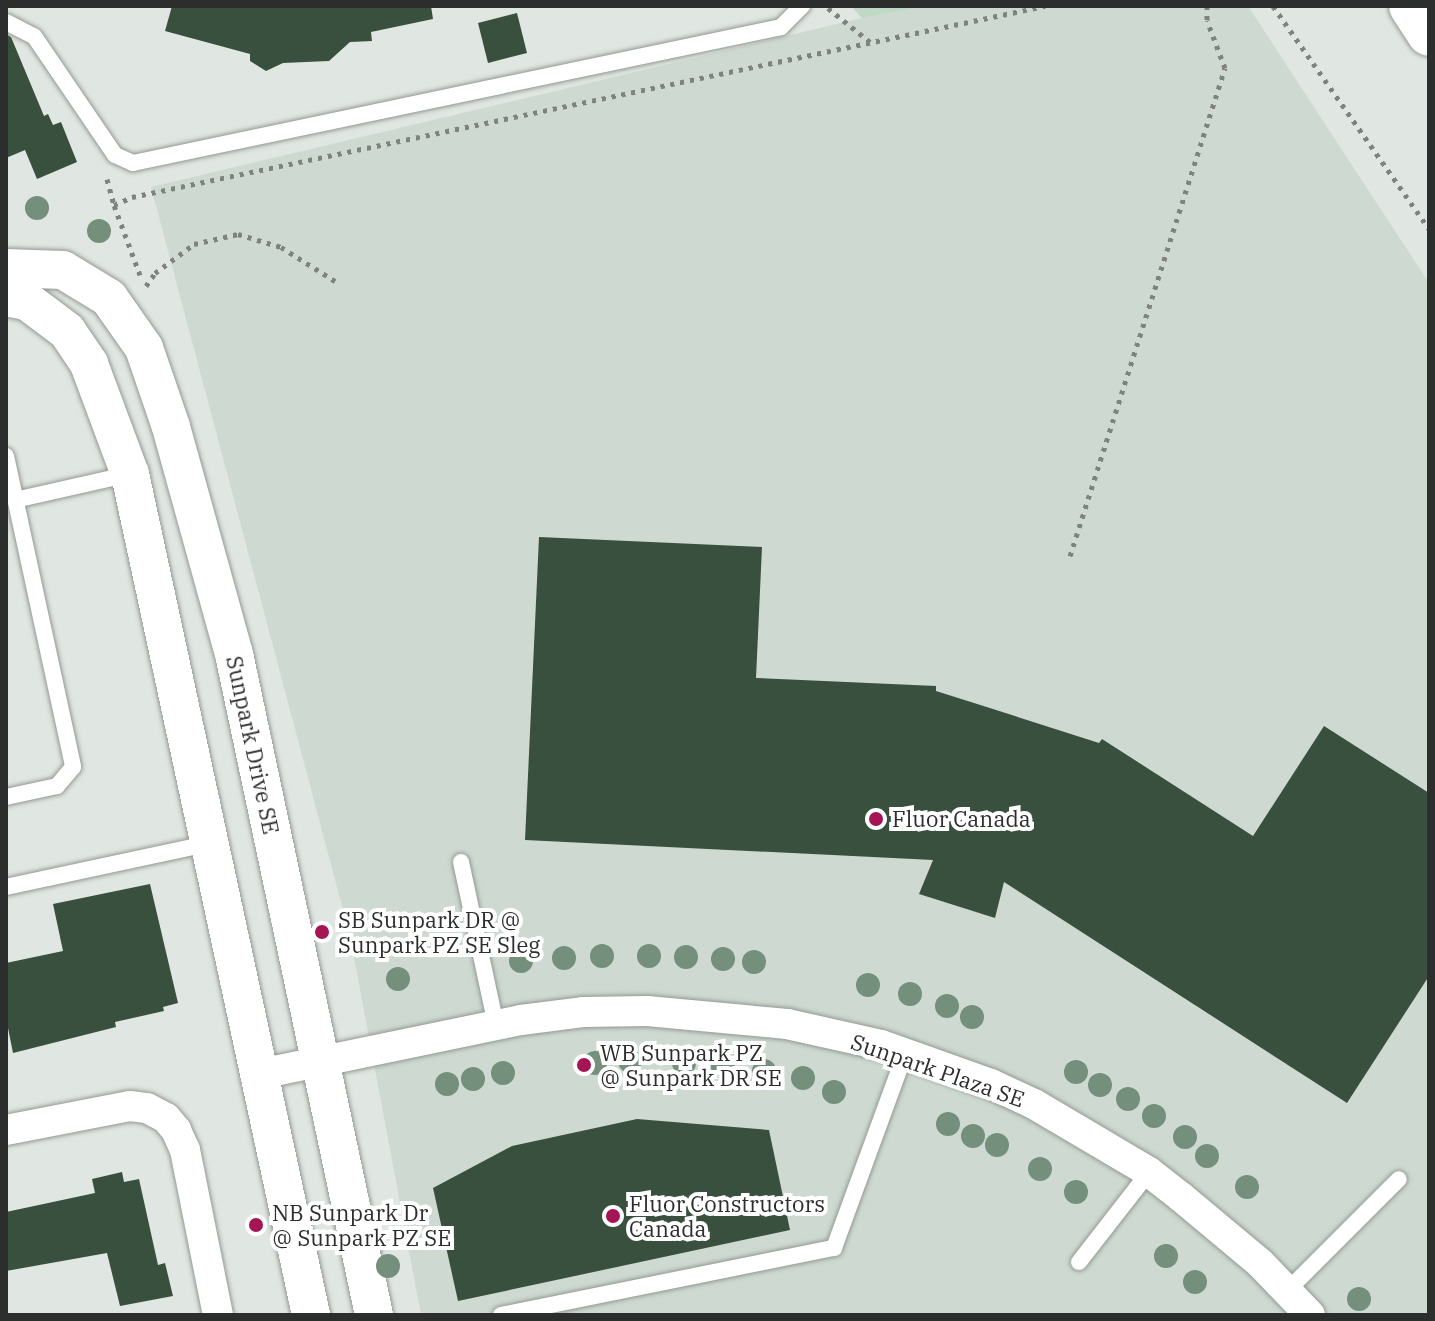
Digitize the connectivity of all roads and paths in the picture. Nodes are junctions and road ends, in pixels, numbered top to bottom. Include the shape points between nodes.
1 (802, 6) edge
2 (825, 6) edge
3 (1045, 6) edge
4 (1207, 6) edge
5 (1273, 6) edge
6 (1411, 6) edge
7 (6, 22) edge
8 (1429, 34) edge
9 (871, 42) junction
10 (1429, 229) edge
11 (6, 268) edge
12 (335, 281) dead end
13 (6, 297) edge
14 (6, 456) edge
15 (130, 474) junction
16 (15, 500) junction
17 (1070, 556) dead end
18 (6, 797) edge
19 (212, 843) junction
20 (461, 862) dead end
21 (6, 887) edge
22 (496, 1025) junction
23 (905, 1054) junction
24 (320, 1060) junction
25 (260, 1074) junction
26 (6, 1130) edge
27 (1149, 1172) junction
28 (1399, 1179) dead end
29 (1079, 1262) dead end
30 (1287, 1291) junction
31 (215, 1314) edge
32 (311, 1315) edge
33 (374, 1315) edge
34 (501, 1315) edge
35 (1310, 1315) edge

1 - 7 lane via 781,27 133,163 115,155 34,36
2 - 9 path
3 - 9 path
4 - 17 path via 1225,68
5 - 10 path
6 - 8 highway
9 - 12 path via 132,197 114,205 145,287 194,244 238,234 281,247
11 - 24 street, Sunpark Drive SE via 63,270 109,298 144,348 234,654
13 - 15 street via 27,301 67,331 89,364
14 - 16 lane
15 - 16 lane
15 - 19 street
16 - 18 lane via 73,767 57,786
19 - 21 lane
19 - 25 street
20 - 22 lane
22 - 23 street, Sunpark Plaza SE via 584,1012 728,1015
22 - 24 street, Sunpark Plaza SE
23 - 27 street, Sunpark Plaza SE via 1034,1104
23 - 34 lane via 834,1248
24 - 25 street, Sunpark Plaza SE
24 - 33 street, Sunpark Drive SE
25 - 32 street
26 - 31 street via 130,1106 166,1118 185,1150
27 - 29 lane
27 - 30 street, Sunpark Plaza SE
28 - 30 lane
30 - 35 street, Sunpark Plaza SE

